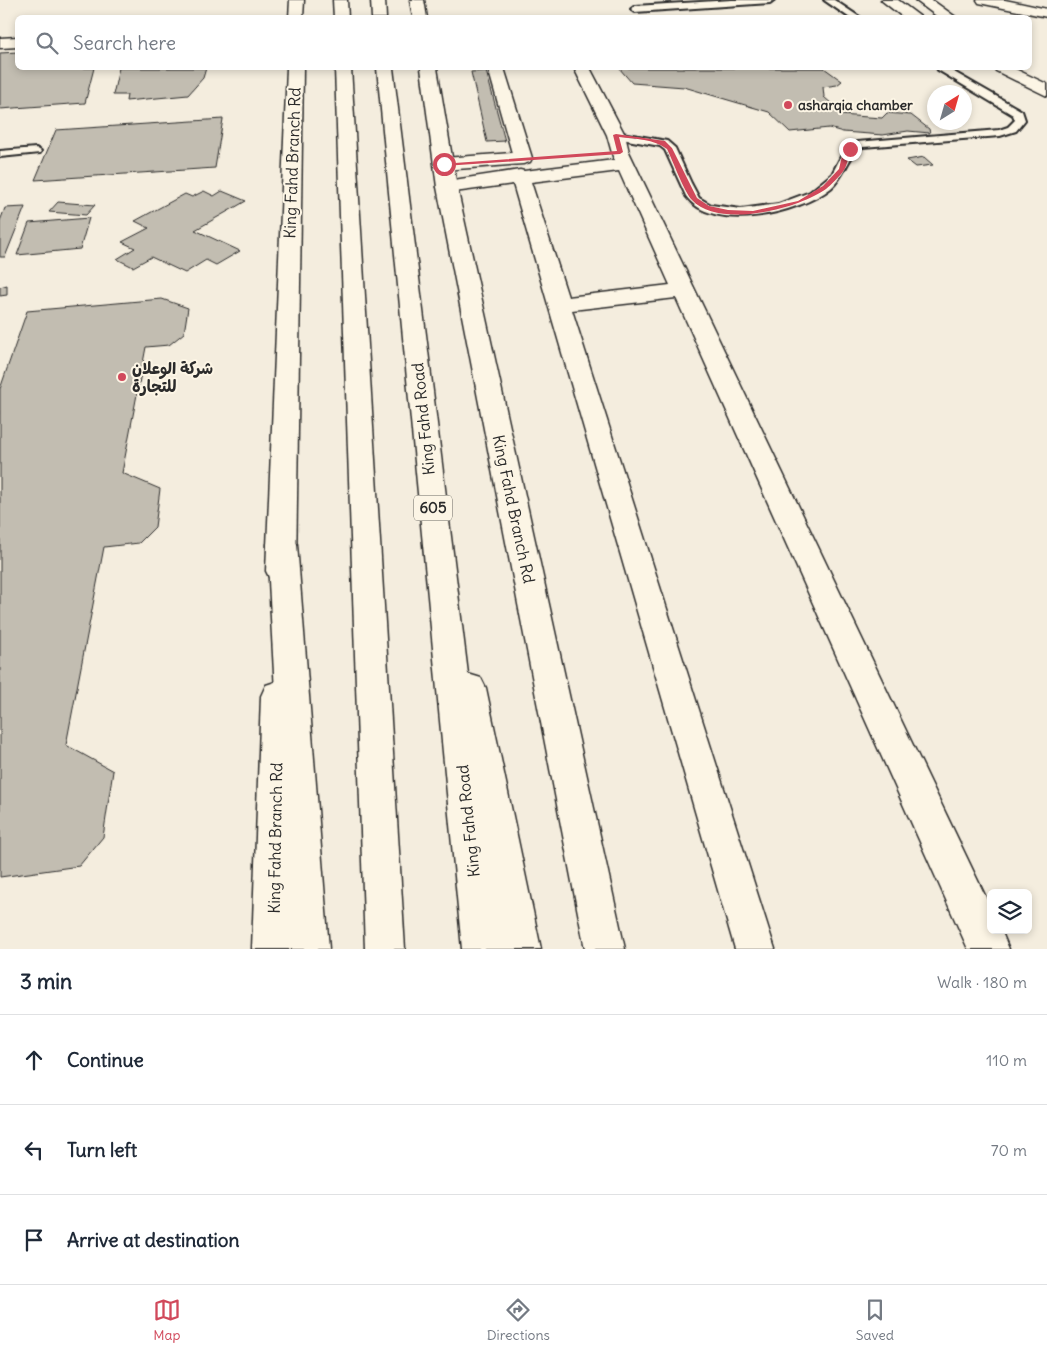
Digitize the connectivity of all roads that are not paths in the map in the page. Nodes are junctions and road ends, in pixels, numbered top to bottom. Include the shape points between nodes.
1 (297, 0) edge
2 (340, 0) edge
3 (378, 0) edge
4 (417, 0) edge
5 (770, 0) edge
6 (828, 0) edge
7 (888, 0) edge
8 (922, 0) edge
9 (984, 0) edge
10 (635, 9) dead end
11 (1047, 13) edge
12 (296, 15) edge
13 (341, 15) edge
14 (380, 15) edge
15 (420, 15) edge
16 (852, 15) edge
17 (910, 15) edge
18 (945, 15) edge
19 (15, 42) edge
20 (0, 43) edge
21 (295, 70) edge
22 (343, 70) edge
23 (385, 70) edge
24 (429, 70) edge
25 (497, 70) edge
26 (583, 70) edge
27 (944, 70) edge
28 (1006, 70) edge
29 (1047, 91) edge
30 (621, 150) junction
31 (36, 151) dead end
32 (0, 154) edge
33 (521, 167) junction
34 (446, 175) junction
35 (684, 290) junction
36 (560, 305) junction
37 (432, 498) junction
38 (282, 544) junction
39 (272, 949) edge
40 (309, 949) edge
41 (385, 949) edge
42 (482, 949) edge
43 (521, 949) edge
44 (605, 949) edge
45 (755, 949) edge
46 (989, 949) edge

1 - 12 main road
2 - 13 main road
3 - 14 main road
4 - 15 main road
5 - 10 lane
6 - 16 lane
7 - 17 main road
8 - 18 main road
9 - 11 main road
19 - 20 main road
21 - 38 main road, King Fahd Branch Rd
22 - 41 main road
23 - 37 main road, King Fahd Road / 605
24 - 34 main road, King Fahd Branch Rd
25 - 33 main road
26 - 30 main road
27 - 30 lane via 1018,113 1020,120 1012,129 1000,133 861,144 850,149 841,169 825,187 800,202 753,213 707,208 694,199 670,148 663,143
28 - 29 main road
30 - 33 main road
30 - 33 main road via 547,156
30 - 35 main road
31 - 32 lane
33 - 34 main road
33 - 36 main road
34 - 44 main road, King Fahd Branch Rd
35 - 36 main road
35 - 46 main road
36 - 45 main road
37 - 42 main road, King Fahd Road / 605
37 - 43 main road
38 - 39 main road, King Fahd Branch Rd
38 - 40 main road

